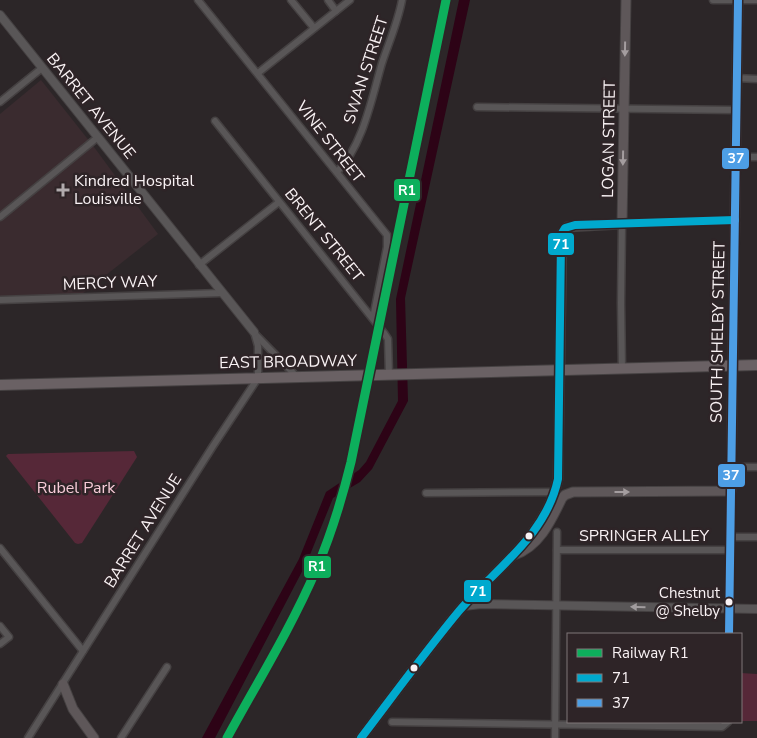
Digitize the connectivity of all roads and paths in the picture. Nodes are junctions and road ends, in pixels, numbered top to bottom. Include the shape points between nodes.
1 (198, 0) edge
2 (290, 0) edge
3 (328, 0) edge
4 (350, 0) edge
5 (402, 0) edge
6 (626, 0) edge
7 (713, 0) edge
8 (738, 0) edge
9 (757, 0) edge
10 (336, 11) junction
11 (0, 15) edge
12 (314, 28) junction
13 (42, 68) junction
14 (258, 74) junction
15 (736, 78) junction
16 (757, 79) edge
17 (0, 102) edge
18 (477, 107) dead end
19 (624, 109) junction
20 (736, 110) junction
21 (215, 121) dead end
22 (98, 138) junction
23 (736, 157) junction
24 (757, 157) edge
25 (337, 172) junction
26 (279, 202) junction
27 (0, 217) edge
28 (735, 220) junction
29 (622, 224) junction
30 (199, 265) junction
31 (221, 293) junction
32 (0, 300) edge
33 (373, 318) junction
34 (254, 332) junction
35 (733, 365) junction
36 (757, 365) edge
37 (622, 368) junction
38 (559, 370) junction
39 (392, 375) junction
40 (297, 377) junction
41 (258, 378) junction
42 (0, 385) edge
43 (559, 409) junction
44 (732, 466) junction
45 (757, 467) edge
46 (731, 491) junction
47 (555, 492) junction
48 (573, 492) junction
49 (426, 493) dead end
50 (557, 532) dead end
51 (731, 537) junction
52 (757, 537) edge
53 (0, 548) edge
54 (557, 550) junction
55 (730, 550) junction
56 (514, 555) junction
57 (464, 606) junction
58 (557, 606) junction
59 (730, 608) junction
60 (757, 609) edge
61 (0, 626) edge
62 (729, 633) edge
63 (0, 644) edge
64 (83, 651) junction
65 (167, 667) dead end
66 (63, 684) junction
67 (392, 722) dead end
68 (727, 723) edge
69 (555, 725) junction
70 (365, 736) edge
71 (28, 738) edge
72 (94, 738) edge
73 (121, 738) edge
74 (555, 738) edge

1 - 14 street, VINE STREET
2 - 12 street
3 - 10 street
4 - 10 street
5 - 25 street, SWAN STREET via 370,109 346,163
6 -> 19 main road, LOGAN STREET
7 - 8 street
8 - 9 street
8 - 15 main road, SOUTH SHELBY STREET
10 - 12 street
11 - 13 street, BARRET AVENUE
12 - 14 street
13 - 17 street
13 - 22 street, BARRET AVENUE
14 - 25 street, VINE STREET
15 - 16 street
15 - 20 main road, SOUTH SHELBY STREET
18 - 19 street
19 - 20 street
19 -> 29 main road, LOGAN STREET
20 - 23 main road, SOUTH SHELBY STREET
21 - 26 street, BRENT STREET
22 - 27 street
22 - 30 street, BARRET AVENUE
23 - 24 street
23 - 28 main road, SOUTH SHELBY STREET
25 - 33 street, VINE STREET via 388,239
26 - 30 street
26 - 33 street, BRENT STREET
28 - 29 street
28 - 35 main road, SOUTH SHELBY STREET
29 - 37 street, LOGAN STREET
29 - 38 main road via 575,225 564,230 561,240
30 - 31 street, BARRET AVENUE
31 - 32 street, MERCY WAY
31 - 34 street, BARRET AVENUE
33 - 39 street, BRENT STREET via 388,339
34 - 40 street, BARRET AVENUE
34 - 41 street via 258,346
35 - 36 main road, EAST BROADWAY
35 - 37 main road, EAST BROADWAY
35 - 44 main road, SOUTH SHELBY STREET
37 - 38 main road, EAST BROADWAY
38 - 39 main road, EAST BROADWAY
38 - 43 main road
39 - 40 main road, EAST BROADWAY
40 - 41 main road, EAST BROADWAY
41 - 42 main road, EAST BROADWAY
41 - 64 street, BARRET AVENUE
43 - 47 main road
43 - 48 main road via 564,416 564,485 566,490
44 - 45 street
44 - 46 main road, SOUTH SHELBY STREET
48 -> 46 main road
46 - 51 street, SOUTH SHELBY STREET
47 - 49 street
47 - 56 main road via 541,521
48 - 56 main road via 562,498 548,526 533,544
50 - 54 street
51 - 52 street, SPRINGER ALLEY
51 - 55 street, SOUTH SHELBY STREET
53 - 64 street
54 - 55 street, SPRINGER ALLEY
54 - 58 street
55 - 59 street, SOUTH SHELBY STREET
56 - 57 main road
57 - 58 street
57 - 70 main road
59 -> 58 street
58 - 69 street
59 - 60 street
59 - 62 street, SOUTH SHELBY STREET
61 - 63 street via 9,637
64 - 66 street, BARRET AVENUE
65 - 73 street
66 - 71 street, BARRET AVENUE
66 - 72 main road via 73,709
67 - 69 street
68 - 69 street via 722,728
69 - 74 street

